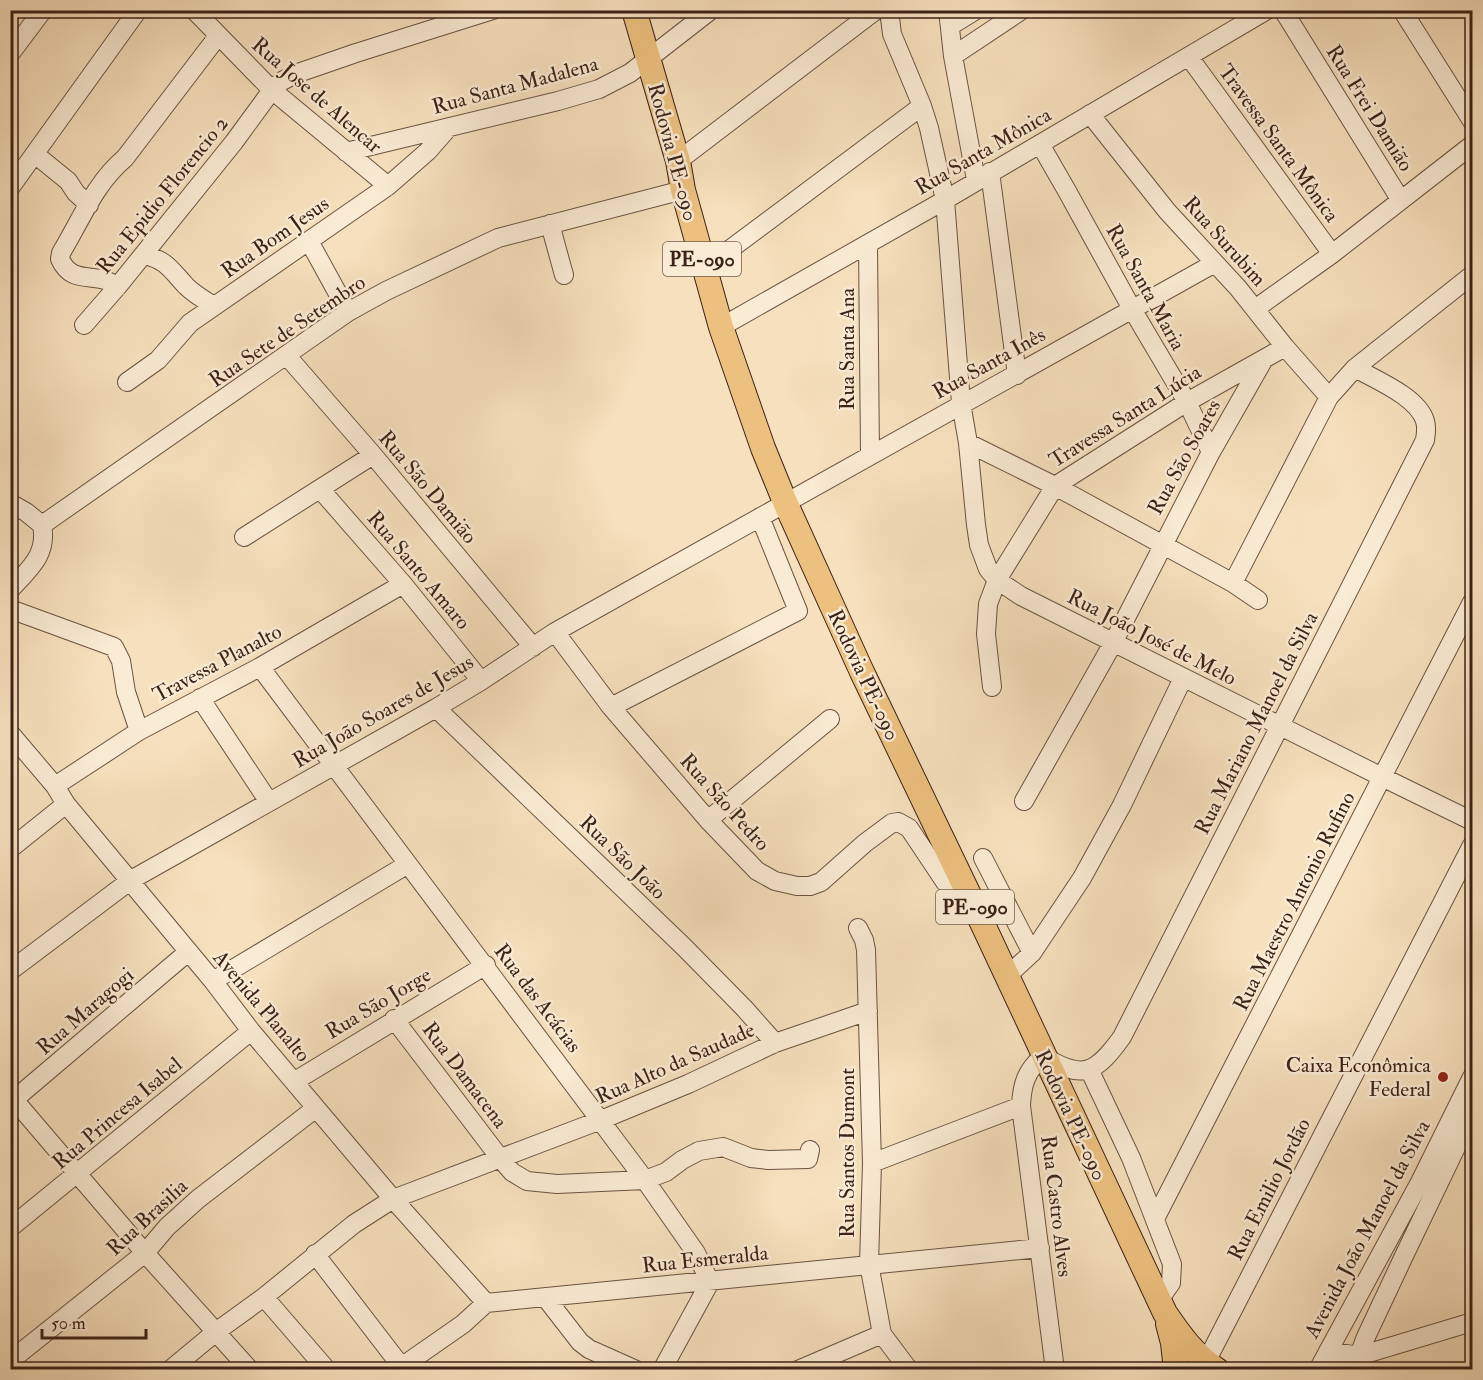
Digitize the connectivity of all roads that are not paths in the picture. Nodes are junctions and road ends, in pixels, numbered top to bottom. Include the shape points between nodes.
1 (43, 10) edge
2 (138, 10) edge
3 (194, 10) edge
4 (493, 10) edge
5 (634, 10) edge
6 (711, 10) edge
7 (876, 10) edge
8 (890, 10) edge
9 (976, 10) edge
10 (1022, 10) edge
11 (1267, 10) edge
12 (1283, 10) edge
13 (1402, 10) edge
14 (949, 18) edge
15 (218, 36) junction
16 (10, 54) edge
17 (953, 56) junction
18 (1189, 57) junction
19 (648, 60) junction
20 (272, 90) junction
21 (922, 106) junction
22 (1090, 114) junction
23 (1473, 121) edge
24 (448, 127) junction
25 (1040, 144) junction
26 (1473, 145) edge
27 (346, 152) junction
28 (36, 155) junction
29 (678, 161) junction
30 (983, 176) junction
31 (388, 186) junction
32 (10, 188) edge
33 (683, 190) junction
34 (1400, 199) junction
35 (945, 200) junction
36 (89, 205) junction
37 (550, 224) junction
38 (309, 241) junction
39 (868, 244) junction
40 (1332, 254) junction
41 (144, 255) junction
42 (1215, 263) junction
43 (705, 268) junction
44 (564, 275) dead end
45 (1473, 275) edge
46 (118, 286) junction
47 (214, 306) junction
48 (1132, 309) junction
49 (1255, 309) junction
50 (348, 312) junction
51 (84, 325) dead end
52 (720, 327) junction
53 (1285, 347) junction
54 (287, 356) junction
55 (1264, 359) junction
56 (1356, 368) junction
57 (1017, 375) junction
58 (128, 382) dead end
59 (1329, 397) junction
60 (1187, 402) junction
61 (961, 403) junction
62 (968, 443) junction
63 (1211, 452) junction
64 (870, 454) junction
65 (373, 455) junction
66 (1055, 486) junction
67 (320, 489) junction
68 (785, 502) junction
69 (10, 503) edge
70 (760, 517) junction
71 (42, 525) junction
72 (244, 537) dead end
73 (1162, 546) junction
74 (997, 580) junction
75 (1233, 583) junction
76 (403, 584) junction
77 (10, 590) edge
78 (1258, 600) dead end
79 (1473, 603) edge
80 (10, 609) edge
81 (555, 632) junction
82 (1113, 643) junction
83 (533, 647) junction
84 (260, 667) junction
85 (1183, 678) junction
86 (482, 681) junction
87 (992, 687) dead end
88 (200, 698) junction
89 (436, 708) junction
90 (611, 708) junction
91 (830, 719) dead end
92 (1280, 726) junction
93 (139, 731) junction
94 (10, 733) edge
95 (335, 766) junction
96 (1384, 778) junction
97 (55, 786) junction
98 (1024, 801) dead end
99 (269, 802) junction
100 (66, 804) junction
101 (708, 820) junction
102 (1473, 821) edge
103 (1473, 845) edge
104 (10, 849) edge
105 (983, 858) dead end
106 (408, 864) junction
107 (131, 880) junction
108 (971, 899) junction
109 (858, 928) dead end
110 (188, 952) junction
111 (1032, 953) junction
112 (486, 965) junction
113 (10, 971) edge
114 (1007, 976) junction
115 (213, 981) junction
116 (868, 1011) junction
117 (394, 1019) junction
118 (251, 1031) junction
119 (775, 1043) junction
120 (1043, 1056) junction
121 (1089, 1070) junction
122 (1473, 1077) edge
123 (295, 1081) junction
124 (12, 1099) edge
125 (1022, 1106) junction
126 (316, 1108) junction
127 (1473, 1114) edge
128 (601, 1120) junction
129 (810, 1150) dead end
130 (500, 1158) junction
131 (872, 1163) junction
132 (77, 1175) junction
133 (645, 1180) junction
134 (393, 1199) junction
135 (1155, 1219) junction
136 (10, 1228) edge
137 (1040, 1248) junction
138 (145, 1253) junction
139 (315, 1254) junction
140 (869, 1264) junction
141 (710, 1282) junction
142 (545, 1297) junction
143 (264, 1298) junction
144 (486, 1303) junction
145 (1162, 1307) junction
146 (1473, 1322) edge
147 (217, 1331) junction
148 (882, 1334) junction
149 (1328, 1351) junction
150 (10, 1361) edge
151 (1356, 1363) edge
152 (1211, 1366) edge
153 (399, 1368) edge
154 (170, 1370) edge
155 (250, 1370) edge
156 (327, 1370) edge
157 (636, 1370) edge
158 (663, 1370) edge
159 (798, 1370) edge
160 (909, 1370) edge
161 (1055, 1370) edge
162 (1176, 1370) edge
163 (1318, 1370) edge

1 - 16 street
2 - 28 street
3 - 15 street, Rua Jose de Alencar
4 - 20 street via 298,73
5 - 19 main road, Rodovia PE-090 / PE-090
6 - 19 street, Rua Santa Madalena
7 - 29 street
8 - 21 street, Rua João José de Melo via 892,34
9 - 14 street
10 - 17 street
11 - 18 street, Rua Santa Mônica
12 - 34 street, Rua Frei Damião
13 - 23 street
14 - 17 street
15 - 20 street, Rua Jose de Alencar
15 - 36 street via 134,148 98,187
17 - 30 street
18 - 22 street, Rua Santa Mônica
18 - 40 street, Travessa Santa Mônica
19 - 24 street, Rua Santa Madalena via 599,89
19 - 29 main road, Rodovia PE-090 / PE-090
20 - 27 street, Rua Jose de Alencar
20 - 41 street, Rua Epidio Florencio 2
21 - 35 street, Rua João José de Melo
21 - 43 street
22 - 25 street, Rua Santa Mônica
22 - 42 street, Rua Surubim via 1167,211
24 - 27 street, Rua Santa Madalena
24 - 31 street, Rua Bom Jesus via 428,151
25 - 30 street, Rua Santa Mônica
25 - 48 street, Rua Santa Maria
26 - 34 street
27 - 31 street, Rua Jose de Alencar
28 - 32 street
28 - 36 street via 68,181
29 - 33 main road, Rodovia PE-090 / PE-090
30 - 35 street, Rua Santa Mônica
30 - 57 street
31 - 38 street, Rua Bom Jesus
33 - 37 street, Rua Sete de Setembro
33 - 43 main road, Rodovia PE-090 / PE-090
34 - 40 street
35 - 39 street, Rua Santa Mônica
35 - 61 street, Rua João José de Melo
36 - 46 street via 60,260 69,272
37 - 44 street
37 - 50 street, Rua Sete de Setembro via 477,247
38 - 47 street, Rua Bom Jesus
38 - 50 street
39 - 52 street, Rua Santa Mônica
39 - 64 street, Rua Santa Ana
40 - 49 street
41 - 46 street, Rua Epidio Florencio 2
41 - 47 street via 162,260
42 - 48 street, Rua Santa Inês
42 - 49 street, Rua Surubim
43 - 52 main road, Rodovia PE-090 / PE-090
45 - 56 street
46 - 51 street, Rua Epidio Florencio 2
47 - 58 street, Rua Bom Jesus via 185,329 159,360
48 - 57 street, Rua Santa Inês
48 - 60 street, Rua Santa Maria
49 - 53 street, Rua Surubim
50 - 54 street, Rua Sete de Setembro
52 - 68 main road, Rodovia PE-090 / PE-090
53 - 55 street, Travessa Santa Lúcia
53 - 59 street, Rua Surubim
54 - 65 street, Rua São Damião
54 - 71 street, Rua Sete de Setembro
55 - 60 street, Travessa Santa Lúcia
55 - 63 street, Rua São Soares
56 - 59 street
56 - 92 street, Rua Mariano Manoel da Silva via 1408,398 1422,414 1425,440
57 - 61 street, Rua Santa Inês
59 - 75 street
60 - 63 street, Rua Santa Maria
60 - 66 street, Travessa Santa Lúcia
61 - 62 street, Rua João José de Melo
61 - 64 street, Rua Santa Inês
62 - 66 street
62 - 74 street, Rua João José de Melo via 976,525 988,569
63 - 73 street, Rua São Soares
64 - 68 street, Rua Santa Inês
65 - 67 street
65 - 83 street, Rua São Damião
66 - 73 street
66 - 74 street, Travessa Santa Lúcia
67 - 72 street
67 - 76 street, Rua Santo Amaro
68 - 70 street, Rua João Soares de Jesus
68 - 108 main road, Rodovia PE-090 / PE-090
69 - 71 street
70 - 81 street, Rua João Soares de Jesus
70 - 90 street via 798,611
71 - 77 street via 43,548
73 - 75 street
73 - 82 street, Rua São Soares
74 - 82 street, Rua João José de Melo
74 - 87 street, Travessa Santa Lúcia via 985,616
75 - 78 street
76 - 84 street, Travessa Planalto
76 - 86 street, Rua Santo Amaro
79 - 96 street, Rua Maestro Antonio Rufino
80 - 93 street via 114,647 122,661 126,692
81 - 83 street, Rua João Soares de Jesus
81 - 90 street, Rua São Pedro
82 - 85 street, Rua João José de Melo
82 - 98 street, Rua São Soares
83 - 86 street, Rua João Soares de Jesus
84 - 88 street, Travessa Planalto
84 - 95 street, Rua das Acácias
85 - 92 street, Rua João José de Melo
85 - 111 street via 1088,868
86 - 89 street, Rua João Soares de Jesus
88 - 93 street, Travessa Planalto
88 - 99 street
89 - 95 street, Rua João Soares de Jesus
89 - 119 street, Rua São João via 684,947
90 - 101 street, Rua São Pedro
91 - 101 street
92 - 96 street, Rua João José de Melo
92 - 121 street, Rua Mariano Manoel da Silva via 1122,1037
93 - 97 street, Travessa Planalto
94 - 97 street, Avenida Planalto
95 - 99 street, Rua João Soares de Jesus
95 - 106 street, Rua das Acácias
96 - 102 street, Rua João José de Melo
96 - 135 street, Rua Maestro Antonio Rufino
97 - 100 street, Avenida Planalto
99 - 107 street, Rua João Soares de Jesus
100 - 104 street
100 - 107 street, Avenida Planalto
101 - 108 street, Rua São Pedro via 757,871 775,881 797,886 821,882 892,823 903,824 945,882
103 - 152 street, Rua Emilio Jordão
105 - 111 street
106 - 112 street, Rua das Acácias
106 - 115 street
107 - 110 street, Avenida Planalto
107 - 113 street, Rua João Soares de Jesus
108 - 114 main road, Rodovia PE-090 / PE-090
109 - 116 street, Rua Santos Dumont via 866,950
110 - 115 street, Avenida Planalto
110 - 124 street, Rua Maragogi
111 - 114 street
112 - 117 street, Rua São Jorge
112 - 128 street, Rua das Acácias
114 - 120 main road, Rodovia PE-090 / PE-090
115 - 118 street, Avenida Planalto
116 - 119 street, Rua Alto da Saudade
116 - 131 street, Rua Santos Dumont
117 - 123 street, Rua São Jorge
117 - 130 street, Rua Damacena
118 - 123 street, Avenida Planalto
118 - 132 street, Rua Princesa Isabel
119 - 128 street, Rua Alto da Saudade
120 - 121 street via 1073,1071
120 - 125 street, Rua Castro Alves via 1026,1074
120 - 145 main road, Rodovia PE-090 / PE-090
121 - 135 street
122 - 149 street, Avenida João Manoel da Silva
123 - 126 street, Avenida Planalto
124 - 132 street
125 - 131 street
125 - 137 street, Rua Castro Alves
126 - 134 street, Avenida Planalto
126 - 138 street, Rua Brasilia via 198,1199
127 - 151 street, Avenida João Manoel da Silva
128 - 130 street, Rua Alto da Saudade
128 - 133 street, Rua das Acácias
129 - 133 street via 808,1159 768,1160 723,1148 699,1151
130 - 133 street via 527,1182
130 - 134 street, Rua Alto da Saudade
131 - 140 street, Rua Santos Dumont
132 - 136 street, Rua Princesa Isabel
132 - 138 street
133 - 141 street, Rua das Acácias via 696,1253
134 - 139 street, Rua Alto da Saudade
134 - 144 street, Avenida Planalto
135 - 145 street via 1172,1264 1171,1283
137 - 140 street, Rua Esmeralda
137 - 161 street, Rua Castro Alves
138 - 147 street
138 - 150 street, Rua Brasilia
139 - 143 street, Rua Alto da Saudade
139 - 153 street
140 - 141 street, Rua Esmeralda
140 - 148 street, Rua Santos Dumont
141 - 142 street, Rua Esmeralda
141 - 158 street
142 - 144 street, Rua Esmeralda
142 - 157 street via 580,1342
143 - 147 street, Rua Alto da Saudade
143 - 156 street
144 - 153 street via 463,1324
145 - 152 main road, Rodovia PE-090 / PE-090 via 1191,1349
145 - 162 main road, Rodovia PE-090 / PE-090
146 - 151 street
147 - 154 street, Rua Alto da Saudade
147 - 155 street
148 - 159 street
148 - 160 street, Rua Santos Dumont
149 - 151 street
149 - 163 street, Avenida João Manoel da Silva

